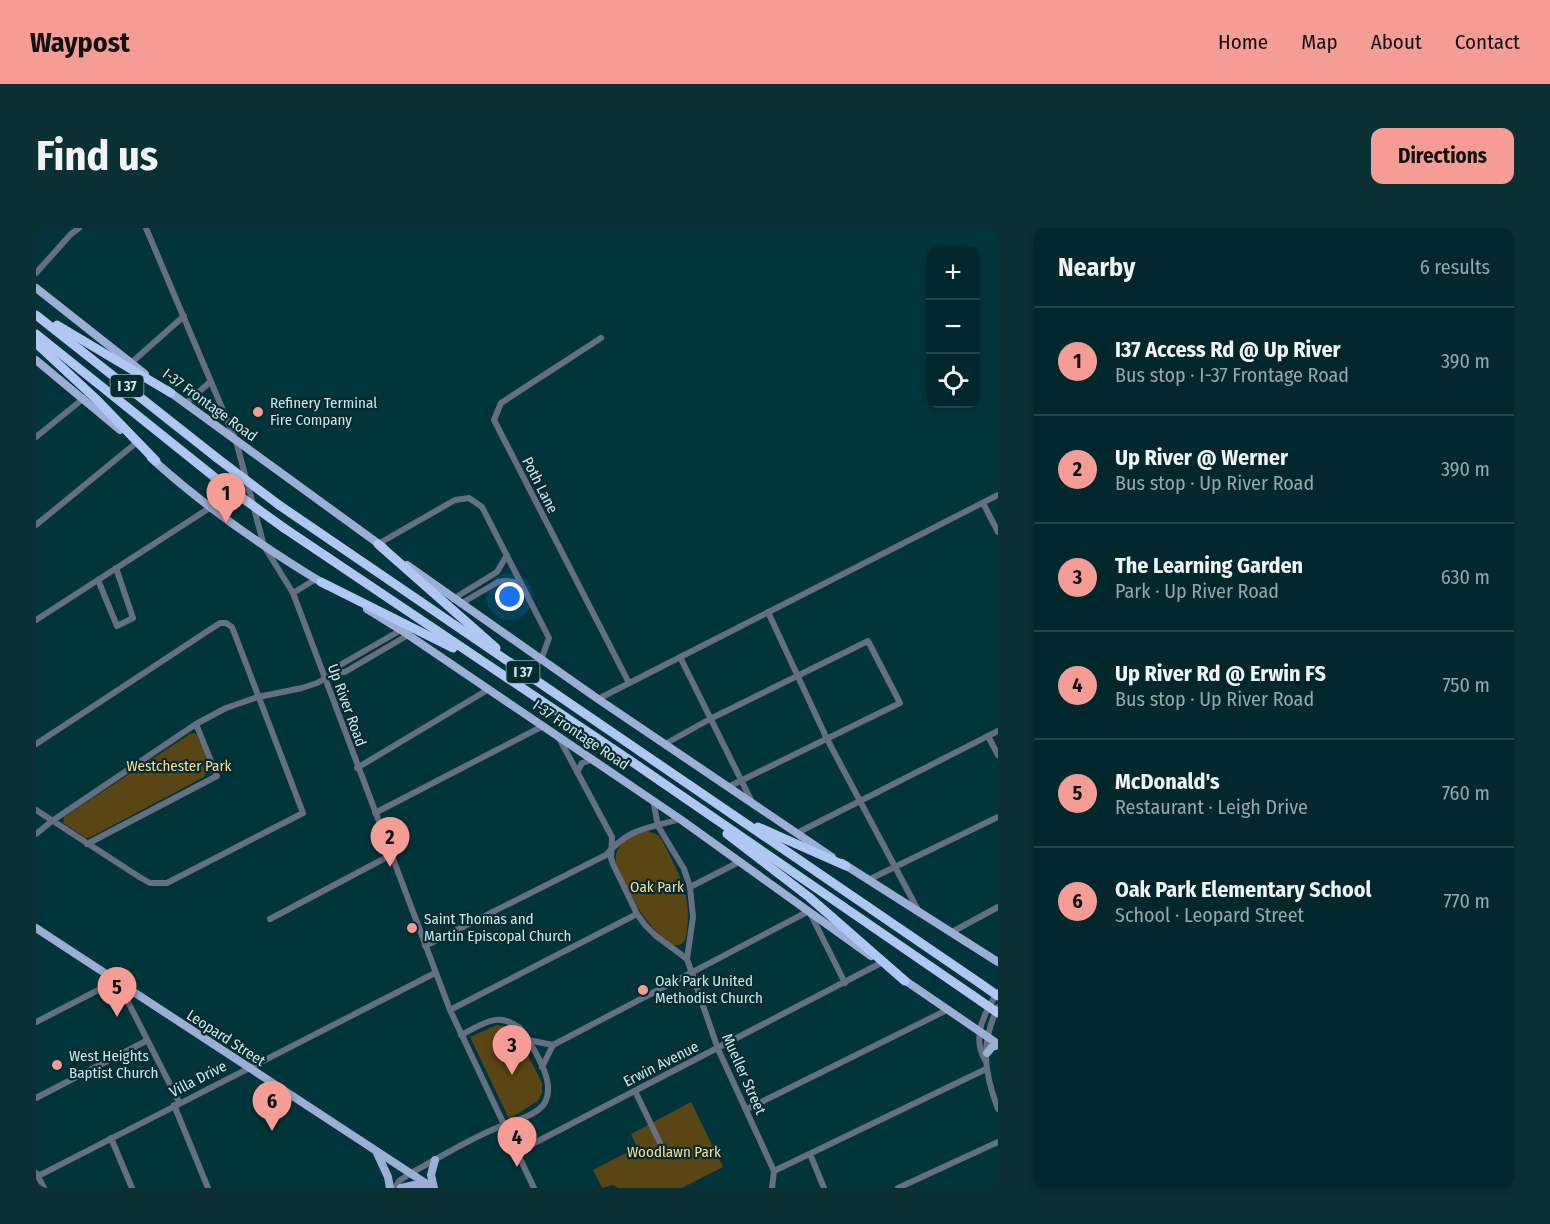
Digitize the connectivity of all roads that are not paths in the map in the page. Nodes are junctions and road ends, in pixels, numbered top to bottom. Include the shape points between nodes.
1 (79, 228) edge
2 (146, 228) edge
3 (36, 273) edge
4 (36, 288) edge
5 (36, 312) edge
6 (184, 316) junction
7 (36, 334) edge
8 (601, 338) dead end
9 (36, 343) edge
10 (36, 360) edge
11 (131, 363) junction
12 (210, 382) junction
13 (171, 393) junction
14 (84, 398) junction
15 (185, 404) junction
16 (36, 437) edge
17 (236, 441) junction
18 (136, 443) junction
19 (156, 462) junction
20 (998, 495) edge
21 (983, 503) junction
22 (211, 507) junction
23 (36, 525) edge
24 (998, 532) edge
25 (378, 544) junction
26 (264, 546) junction
27 (507, 555) junction
28 (116, 568) junction
29 (487, 578) junction
30 (98, 580) junction
31 (319, 580) junction
32 (521, 583) junction
33 (491, 585) junction
34 (293, 593) junction
35 (456, 601) junction
36 (768, 612) junction
37 (36, 620) edge
38 (404, 632) junction
39 (680, 657) junction
40 (541, 660) junction
41 (510, 663) junction
42 (487, 665) junction
43 (798, 676) junction
44 (325, 679) junction
45 (629, 683) junction
46 (489, 689) junction
47 (258, 697) junction
48 (598, 699) junction
49 (710, 719) junction
50 (196, 724) junction
51 (543, 726) junction
52 (998, 731) edge
53 (988, 736) junction
54 (559, 738) junction
55 (827, 739) junction
56 (36, 744) edge
57 (665, 744) junction
58 (998, 755) edge
59 (592, 759) junction
60 (357, 768) junction
61 (577, 772) junction
62 (742, 782) junction
63 (728, 788) junction
64 (674, 790) junction
65 (653, 800) junction
66 (859, 802) junction
67 (752, 803) junction
68 (36, 810) edge
69 (375, 813) junction
70 (735, 817) junction
71 (998, 817) edge
72 (680, 819) junction
73 (52, 821) junction
74 (658, 826) junction
75 (797, 833) junction
76 (36, 834) edge
77 (87, 844) junction
78 (612, 848) junction
79 (391, 855) junction
80 (738, 862) junction
81 (846, 866) junction
82 (894, 867) junction
83 (868, 879) junction
84 (690, 887) junction
85 (998, 907) edge
86 (809, 911) junction
87 (918, 911) junction
88 (637, 914) junction
89 (270, 919) dead end
90 (826, 923) junction
91 (36, 928) edge
92 (818, 931) junction
93 (952, 932) junction
94 (425, 946) junction
95 (687, 959) junction
96 (998, 962) edge
97 (881, 963) junction
98 (435, 973) junction
99 (693, 973) junction
100 (116, 981) junction
101 (905, 981) junction
102 (845, 983) junction
103 (129, 989) junction
104 (998, 994) edge
105 (998, 1007) edge
106 (450, 1010) junction
107 (947, 1010) junction
108 (998, 1013) edge
109 (36, 1022) edge
110 (983, 1034) junction
111 (461, 1035) junction
112 (528, 1040) junction
113 (146, 1041) junction
114 (553, 1045) junction
115 (998, 1045) edge
116 (718, 1049) junction
117 (986, 1056) junction
118 (542, 1067) junction
119 (247, 1068) junction
120 (986, 1069) junction
121 (635, 1091) junction
122 (36, 1098) edge
123 (176, 1104) junction
124 (747, 1109) junction
125 (998, 1110) edge
126 (504, 1126) junction
127 (111, 1138) junction
128 (998, 1142) edge
129 (662, 1145) dead end
130 (376, 1151) junction
131 (517, 1152) junction
132 (810, 1154) junction
133 (435, 1160) junction
134 (774, 1171) junction
135 (411, 1173) junction
136 (36, 1175) edge
137 (44, 1188) edge
138 (132, 1188) edge
139 (208, 1188) edge
140 (393, 1188) edge
141 (401, 1188) edge
142 (432, 1188) edge
143 (534, 1188) edge
144 (772, 1188) edge
145 (824, 1188) edge
146 (898, 1188) edge

1 - 3 street
2 - 6 street, Up River Road
4 - 11 main road, I-37 Frontage Road
5 - 13 highway
5 - 41 highway, I 37, bridge via 279,505
6 - 11 street
6 - 12 street, Up River Road
7 - 42 highway, I 37, bridge via 223,484
8 - 45 street, Poth Lane via 501,403 494,420
9 - 19 highway
10 - 14 main road, I-37 Frontage Road
11 - 13 main road, I-37 Frontage Road
12 - 15 street
12 - 17 street, Up River Road
13 - 15 main road, I-37 Frontage Road
14 - 16 street
14 - 18 main road, I-37 Frontage Road
15 - 17 main road, I-37 Frontage Road
17 - 25 main road, I-37 Frontage Road
17 - 26 street, Up River Road
18 - 19 main road, I-37 Frontage Road
18 - 23 street
19 - 22 main road, I-37 Frontage Road
20 - 21 street
21 - 24 street
21 - 36 street
22 - 26 main road, I-37 Frontage Road
22 - 28 street
25 - 27 street via 454,500 469,498 482,507
25 - 35 main road, I-37 Frontage Road
25 - 41 highway
26 - 31 main road, I-37 Frontage Road
26 - 34 street, Up River Road
27 - 29 street via 500,569
27 - 32 street
28 - 30 street
28 - 30 street via 133,618 117,626
29 - 33 street
29 - 35 street
30 - 37 street
31 - 34 street
31 - 38 main road, I-37 Frontage Road
31 - 42 highway
32 - 33 street via 505,581
32 - 40 street via 549,638
33 - 35 street
34 - 44 street, Up River Road
35 - 40 main road, I-37 Frontage Road
36 - 39 street
36 - 43 street
38 - 44 street via 340,665
38 - 46 main road, I-37 Frontage Road
39 - 45 street
39 - 49 street
40 - 48 main road, I-37 Frontage Road
41 - 70 highway, I 37
42 - 64 highway, I 37
43 - 49 street
43 - 55 street
43 - 55 street via 868,641 900,704
44 - 47 street
44 - 60 street, Up River Road
45 - 48 street
46 - 51 main road, I-37 Frontage Road
46 - 60 street
47 - 50 street
47 - 56 street via 232,627 220,623
47 - 77 street via 303,813 167,883 150,883
48 - 57 main road, I-37 Frontage Road
49 - 57 street
49 - 62 street
50 - 73 street
50 - 77 street via 217,776
51 - 54 main road, I-37 Frontage Road
51 - 69 street
52 - 53 street
53 - 58 street
53 - 66 street
54 - 59 main road, I-37 Frontage Road
54 - 61 street
55 - 62 street
55 - 66 street
57 - 63 main road, I-37 Frontage Road
59 - 61 street via 582,763
59 - 65 main road, I-37 Frontage Road
60 - 69 street, Up River Road
61 - 78 street via 612,837
62 - 63 street
62 - 67 street
63 - 67 main road, I-37 Frontage Road
64 - 101 highway via 809,897
64 - 108 highway, I 37, bridge
65 - 72 main road, I-37 Frontage Road
65 - 74 street
66 - 75 street
66 - 82 street
67 - 75 main road, I-37 Frontage Road
68 - 73 street
69 - 79 street, Up River Road
70 - 81 highway
70 - 104 highway, I 37, bridge
71 - 82 street
72 - 74 street
72 - 80 main road, I-37 Frontage Road
73 - 76 street
73 - 77 street
74 - 78 street via 635,831
74 - 84 street
75 - 81 main road, I-37 Frontage Road
78 - 88 street via 613,864
78 - 94 street via 606,855
79 - 89 street
79 - 94 street, Up River Road
80 - 84 street
80 - 86 main road, I-37 Frontage Road
81 - 83 main road, I-37 Frontage Road
82 - 83 street
82 - 87 street
83 - 87 main road, I-37 Frontage Road
84 - 95 street via 693,917
85 - 93 street
86 - 90 main road, I-37 Frontage Road
86 - 92 street
86 - 99 street
87 - 93 main road, I-37 Frontage Road
88 - 95 street via 655,935
88 - 106 street
90 - 92 street
90 - 97 main road, I-37 Frontage Road
91 - 100 main road, Leopard Street
92 - 102 street
93 - 96 main road, I-37 Frontage Road
94 - 98 street, Up River Road
95 - 99 street, Mueller Street
97 - 101 main road, I-37 Frontage Road
97 - 102 street, Erwin Avenue
98 - 106 street, Up River Road
98 - 119 street, Villa Drive
99 - 114 street
99 - 116 street, Mueller Street
100 - 103 main road, Leopard Street
100 - 109 street
101 - 107 main road, I-37 Frontage Road
102 - 116 street, Erwin Avenue
103 - 113 street via 127,1000
103 - 119 main road, Leopard Street
104 - 110 street via 985,1011
105 - 110 street
106 - 111 street, Up River Road
107 - 110 main road, I-37 Frontage Road
107 - 124 street
110 - 115 main road, I-37 Frontage Road
110 - 117 street via 981,1053
111 - 112 street via 502,1018 513,1022
111 - 126 street, Up River Road
112 - 114 street
112 - 118 street
113 - 122 street
113 - 123 street
114 - 118 street
115 - 117 main road
116 - 121 street, Erwin Avenue
116 - 124 street, Mueller Street
117 - 120 street
118 - 126 street via 549,1084 546,1102 539,1110
119 - 123 street, Villa Drive
119 - 130 main road, Leopard Street
120 - 125 street
120 - 132 street
121 - 129 street
121 - 131 street, Erwin Avenue
123 - 127 street, Villa Drive
123 - 139 street
124 - 134 street, Mueller Street
126 - 131 street, Up River Road
126 - 133 street
127 - 136 street, Villa Drive
127 - 138 street
128 - 146 street
130 - 135 main road, Leopard Street
130 - 140 main road
131 - 143 street, Up River Road
132 - 134 street
132 - 145 street
133 - 135 street
133 - 142 main road
134 - 144 street
135 - 140 street
135 - 142 main road, Leopard Street
136 - 137 street
141 - 142 main road

